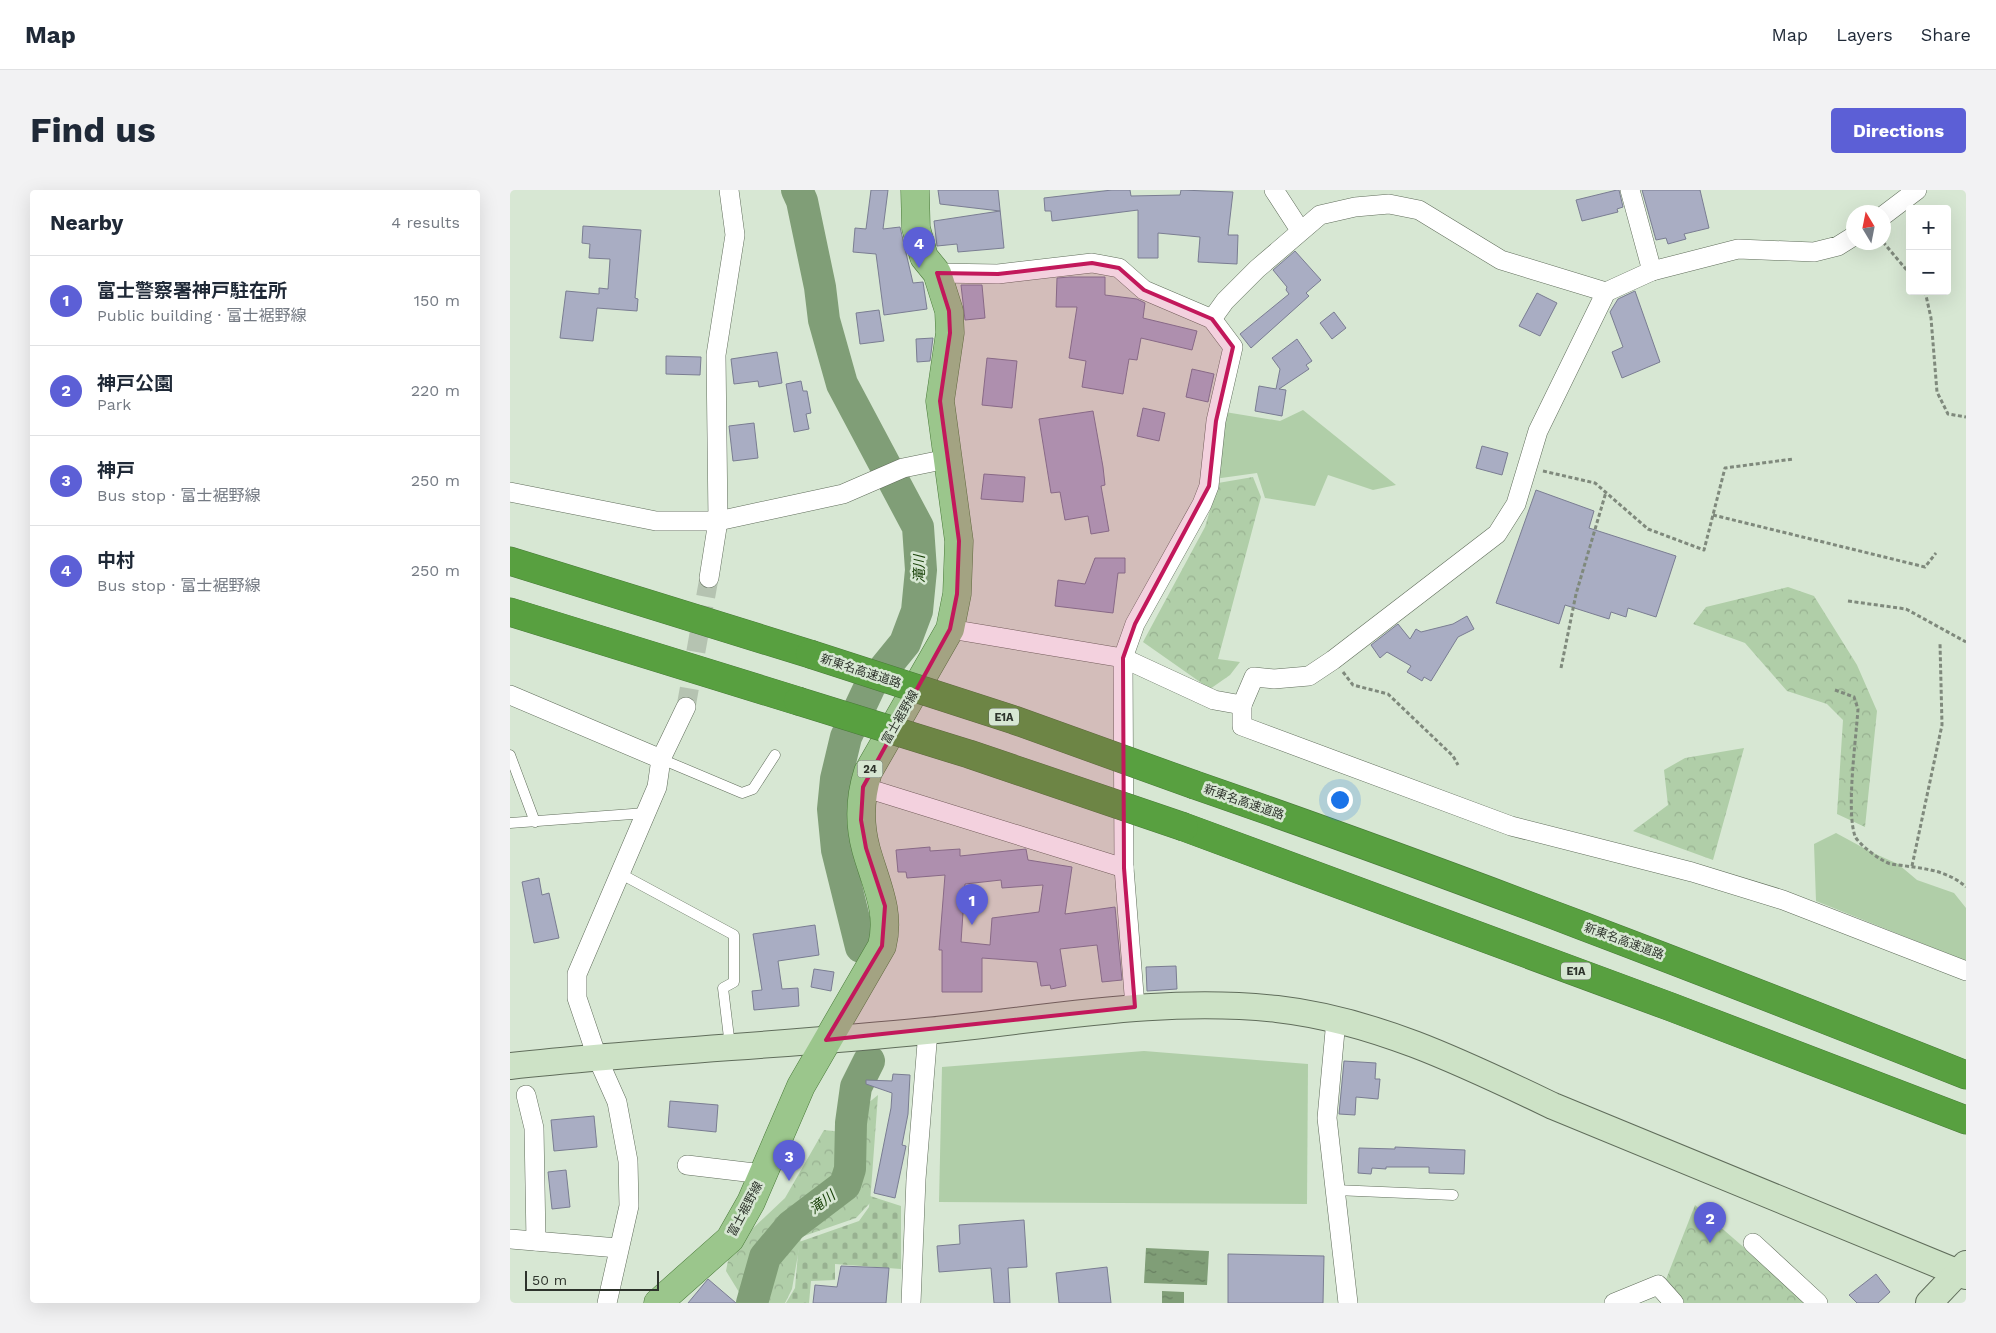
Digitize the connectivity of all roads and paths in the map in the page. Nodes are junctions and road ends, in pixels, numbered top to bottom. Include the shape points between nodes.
1 (729, 190) edge
2 (915, 190) edge
3 (1274, 190) edge
4 (1630, 190) edge
5 (1917, 190) edge
6 (1891, 210) edge
7 (1300, 230) junction
8 (1846, 241) edge
9 (1890, 250) edge
10 (1906, 269) edge
11 (1652, 271) junction
12 (937, 273) junction
13 (1606, 292) junction
14 (1927, 295) edge
15 (1212, 319) junction
16 (1966, 417) edge
17 (947, 459) junction
18 (1793, 459) dead end
19 (1526, 467) junction
20 (510, 492) edge
21 (1606, 492) junction
22 (1713, 515) junction
23 (718, 521) junction
24 (1936, 554) dead end
25 (510, 561) edge
26 (710, 578) tunnel mouth
27 (1848, 601) dead end
28 (510, 612) edge
29 (950, 629) junction
30 (1940, 642) dead end
31 (1966, 642) edge
32 (1123, 658) junction
33 (1334, 660) junction
34 (1561, 668) dead end
35 (1834, 690) dead end
36 (510, 695) edge
37 (1242, 705) junction
38 (686, 707) tunnel mouth
39 (510, 755) edge
40 (775, 755) dead end
41 (661, 759) junction
42 (1458, 765) dead end
43 (863, 787) junction
44 (646, 813) junction
45 (510, 822) edge
46 (535, 822) junction
47 (1912, 866) junction
48 (1124, 868) junction
49 (621, 874) junction
50 (1966, 887) edge
51 (1966, 971) edge
52 (1135, 1007) junction
53 (1336, 1020) junction
54 (928, 1031) junction
55 (826, 1040) junction
56 (730, 1047) junction
57 (597, 1056) junction
58 (510, 1066) edge
59 (1966, 1075) edge
60 (526, 1095) dead end
61 (1966, 1120) edge
62 (687, 1164) dead end
63 (763, 1174) junction
64 (1335, 1190) junction
65 (1453, 1195) dead end
66 (510, 1239) edge
67 (536, 1241) junction
68 (1753, 1243) dead end
69 (618, 1248) junction
70 (1963, 1271) edge
71 (607, 1303) edge
72 (658, 1303) edge
73 (911, 1303) edge
74 (1348, 1303) edge
75 (1614, 1303) edge
76 (1674, 1303) edge
77 (1818, 1303) edge
78 (1929, 1303) edge

1 - 23 street via 735,235 716,355
2 - 12 main road, 富士裾野線 / 24 via 916,228 924,257
3 - 7 street
4 - 11 street
5 - 6 street
7 - 13 street via 1320,215 1355,207 1389,204 1419,210 1502,260
7 - 15 street via 1225,301
8 - 11 street via 1814,252 1738,249
9 - 10 path
11 - 13 street
12 - 15 street via 998,274 1092,263 1119,268 1144,290
12 - 17 main road, 富士裾野線 / 24 via 949,311 950,333 940,401
13 - 19 street via 1538,430
14 - 16 path via 1936,392 1948,414
15 - 32 street via 1233,347 1216,422 1209,486 1135,624
17 - 23 street via 903,468 843,494
17 - 29 main road, 富士裾野線 / 24 via 959,541 957,594
18 - 22 path via 1725,468
19 - 21 path via 1595,483
19 - 33 street via 1516,504 1497,534
20 - 23 street via 656,521
21 - 22 path via 1648,529 1704,550
21 - 34 path via 1576,594
22 - 24 path via 1925,567
23 - 26 street
25 - 59 highway, 新東名高速道路 / E1A, bridge via 1014,720 1320,828 1684,963
27 - 31 path via 1906,609
28 - 61 highway, E1A, bridge via 969,754 1184,827
29 - 32 street
29 - 43 main road, 富士裾野線 / 24 via 868,772
30 - 47 path via 1942,725
32 - 37 street via 1214,700
32 - 48 street
33 - 37 street via 1309,676 1254,677
33 - 42 path via 1353,685 1388,694
35 - 47 path via 1854,697 1858,709 1852,810 1855,837 1867,850 1889,864
36 - 41 street
37 - 51 street via 1242,726 1511,826 1692,872 1783,900
38 - 41 street
39 - 46 lane
40 - 41 lane via 753,789 742,793
41 - 44 street via 657,787
43 - 48 street
43 - 55 main road, 富士裾野線 / 24 via 861,820 884,906 886,931 882,946
44 - 46 lane
44 - 49 street
45 - 46 lane
47 - 50 path via 1955,877
48 - 52 street
49 - 56 lane via 734,934 734,982 723,988
49 - 57 street via 577,974 577,998
52 - 53 street via 1212,1004 1279,1009
52 - 54 street
53 - 64 street via 1327,1118
53 - 70 street via 1380,1031 1430,1051 1553,1106
54 - 55 street
54 - 73 street via 916,1179
55 - 56 street
55 - 63 main road, 富士裾野線 / 24 via 801,1086
56 - 57 street
57 - 58 street
57 - 69 street via 617,1102 628,1161 629,1206
60 - 67 street via 534,1128
62 - 63 street
63 - 72 main road, 富士裾野線 / 24 via 730,1239
64 - 65 lane
64 - 74 street
66 - 67 street
67 - 69 street
68 - 77 street
69 - 71 street
70 - 78 street
75 - 76 street via 1658,1285

